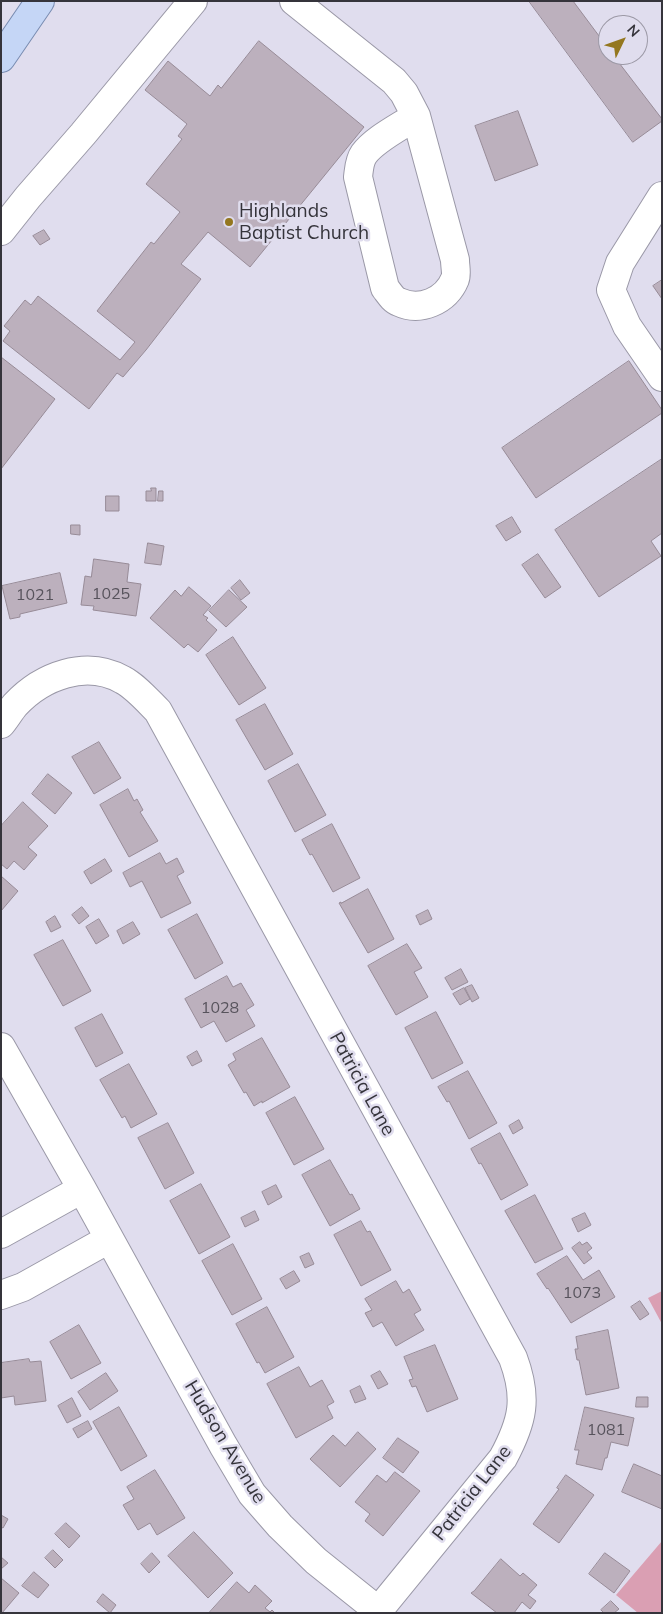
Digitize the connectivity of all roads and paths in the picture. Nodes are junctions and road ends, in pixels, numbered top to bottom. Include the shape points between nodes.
1 (40, 1) edge
2 (193, 1) edge
3 (294, 1) edge
4 (1, 58) edge
5 (416, 116) junction
6 (662, 196) edge
7 (1, 231) edge
8 (662, 377) edge
9 (1, 724) edge
10 (1, 1048) edge
11 (82, 1189) junction
12 (1, 1234) edge
13 (109, 1239) junction
14 (1, 1295) edge
15 (380, 1612) edge

1 - 4 main road
2 - 7 street
3 - 5 street via 394,81
5 - 5 street via 455,260 456,278 445,295 435,302 410,306 396,301 385,288 358,177 364,154
6 - 8 street via 620,263 611,290 627,326
9 - 15 street, Patricia Lane via 15,706 44,682 64,673 87,671 106,673 124,680 158,711 513,1358 520,1377 521,1412 504,1458
10 - 11 street, Hudson Avenue
11 - 12 street
11 - 13 street, Hudson Avenue
13 - 14 street via 23,1287
13 - 15 street, Hudson Avenue via 252,1494 316,1561

